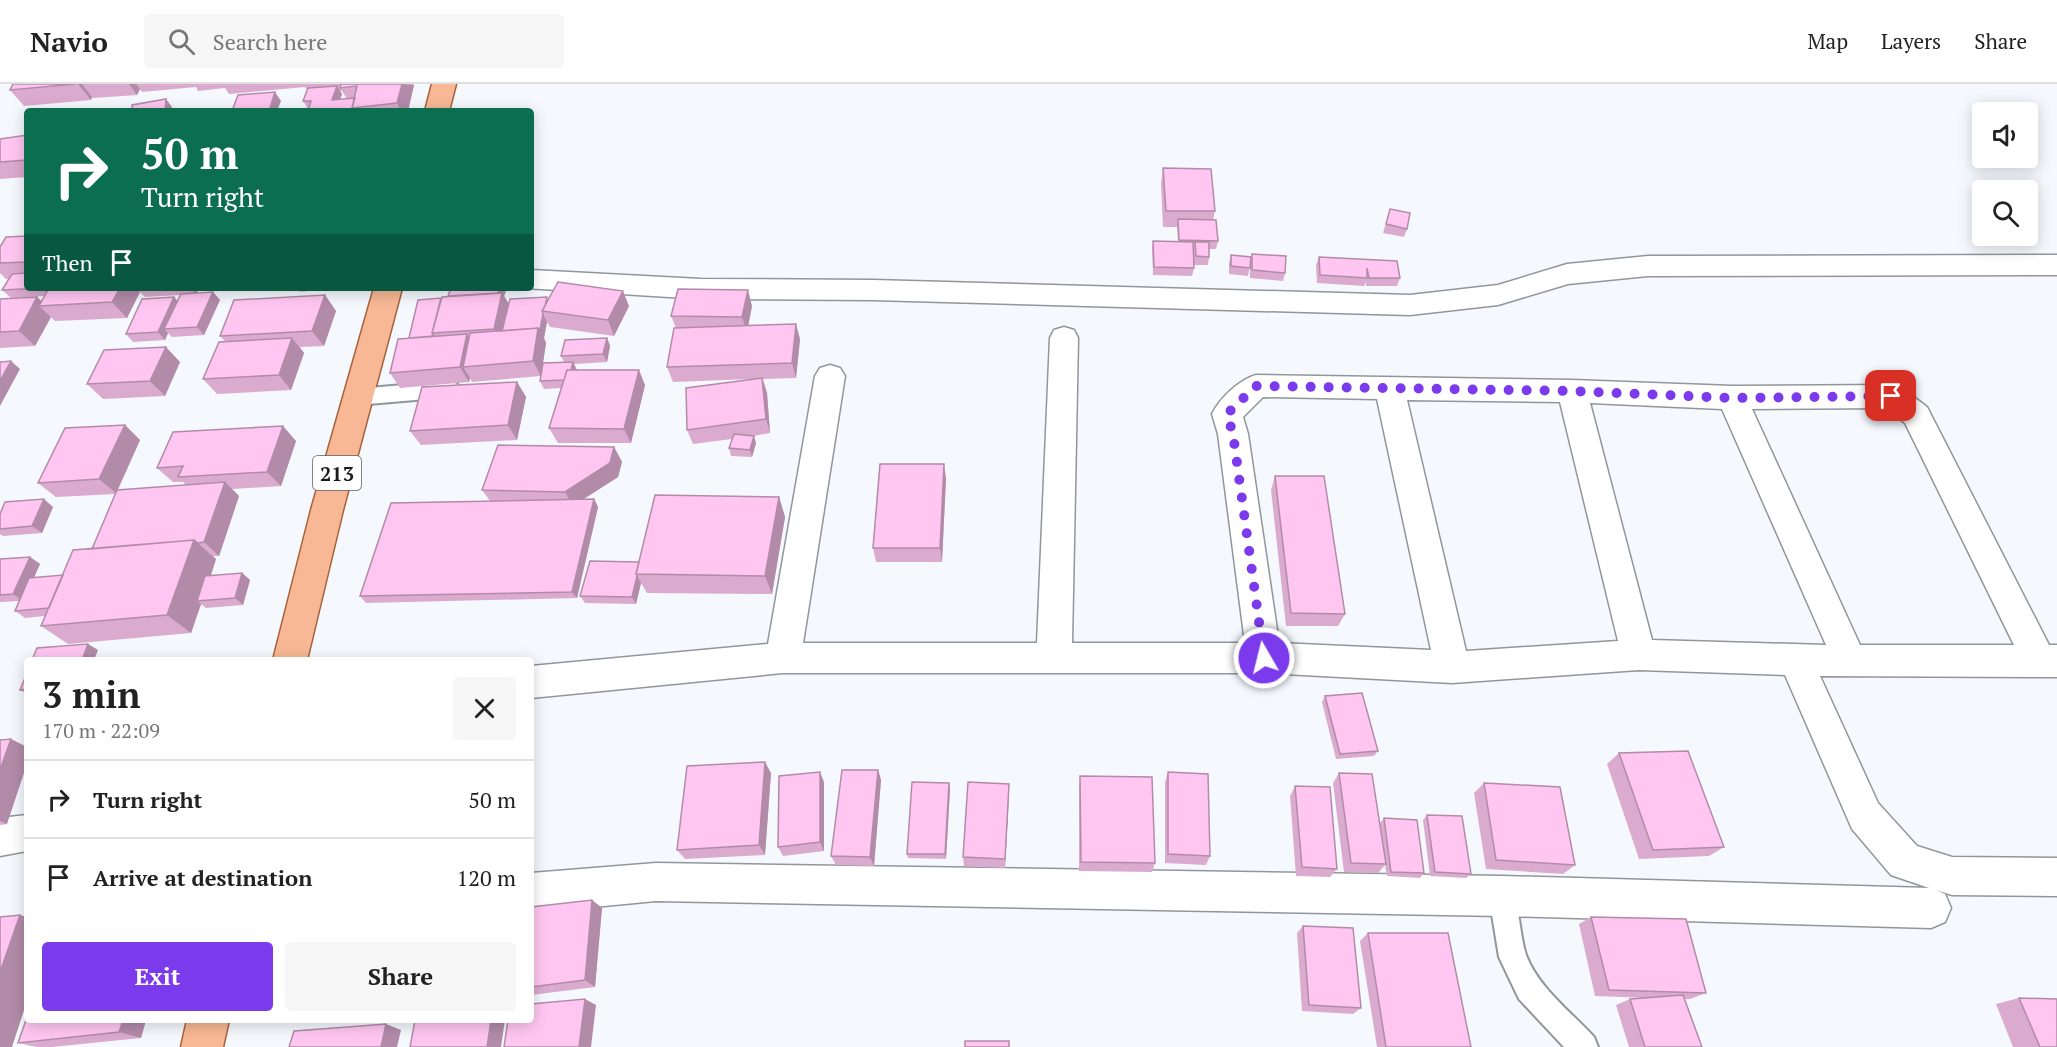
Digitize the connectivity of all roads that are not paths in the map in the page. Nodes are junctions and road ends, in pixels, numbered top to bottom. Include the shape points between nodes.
1 (444, 84) edge
2 (438, 108) edge
3 (2057, 265) edge
4 (534, 280) edge
5 (387, 291) edge
6 (1064, 338) dead end
7 (830, 376) dead end
8 (466, 388) edge
9 (1389, 388) junction
10 (1572, 391) junction
11 (357, 397) junction
12 (1732, 398) junction
13 (1639, 655) junction
14 (291, 657) edge
15 (783, 658) junction
16 (1264, 658) junction
17 (1054, 659) junction
18 (1796, 660) junction
19 (1851, 660) junction
20 (2048, 661) edge
21 (1452, 668) junction
22 (534, 682) edge
23 (24, 833) edge
24 (0, 837) edge
25 (2057, 877) edge
26 (534, 893) edge
27 (1502, 896) junction
28 (1931, 908) dead end
29 (207, 1023) edge
30 (202, 1047) edge
31 (1584, 1047) edge

1 - 2 main road
3 - 4 street via 1648,266 1568,274 1498,295 1410,305 701,289
5 - 11 main road, 213
6 - 17 street
7 - 15 street
8 - 11 lane
9 - 10 street
9 - 16 street via 1256,386 1227,414
9 - 21 street
10 - 12 street
10 - 13 street
11 - 14 main road, 213
12 - 19 street
12 - 20 street via 1891,396 1916,415
13 - 18 street
13 - 21 street
15 - 17 street
15 - 22 street
16 - 17 street
16 - 21 street
18 - 19 street
18 - 25 street via 1865,816 1905,862 1952,876
19 - 20 street
23 - 24 street
26 - 27 street via 656,882
27 - 28 street
27 - 31 lane via 1513,957 1529,989
29 - 30 main road

